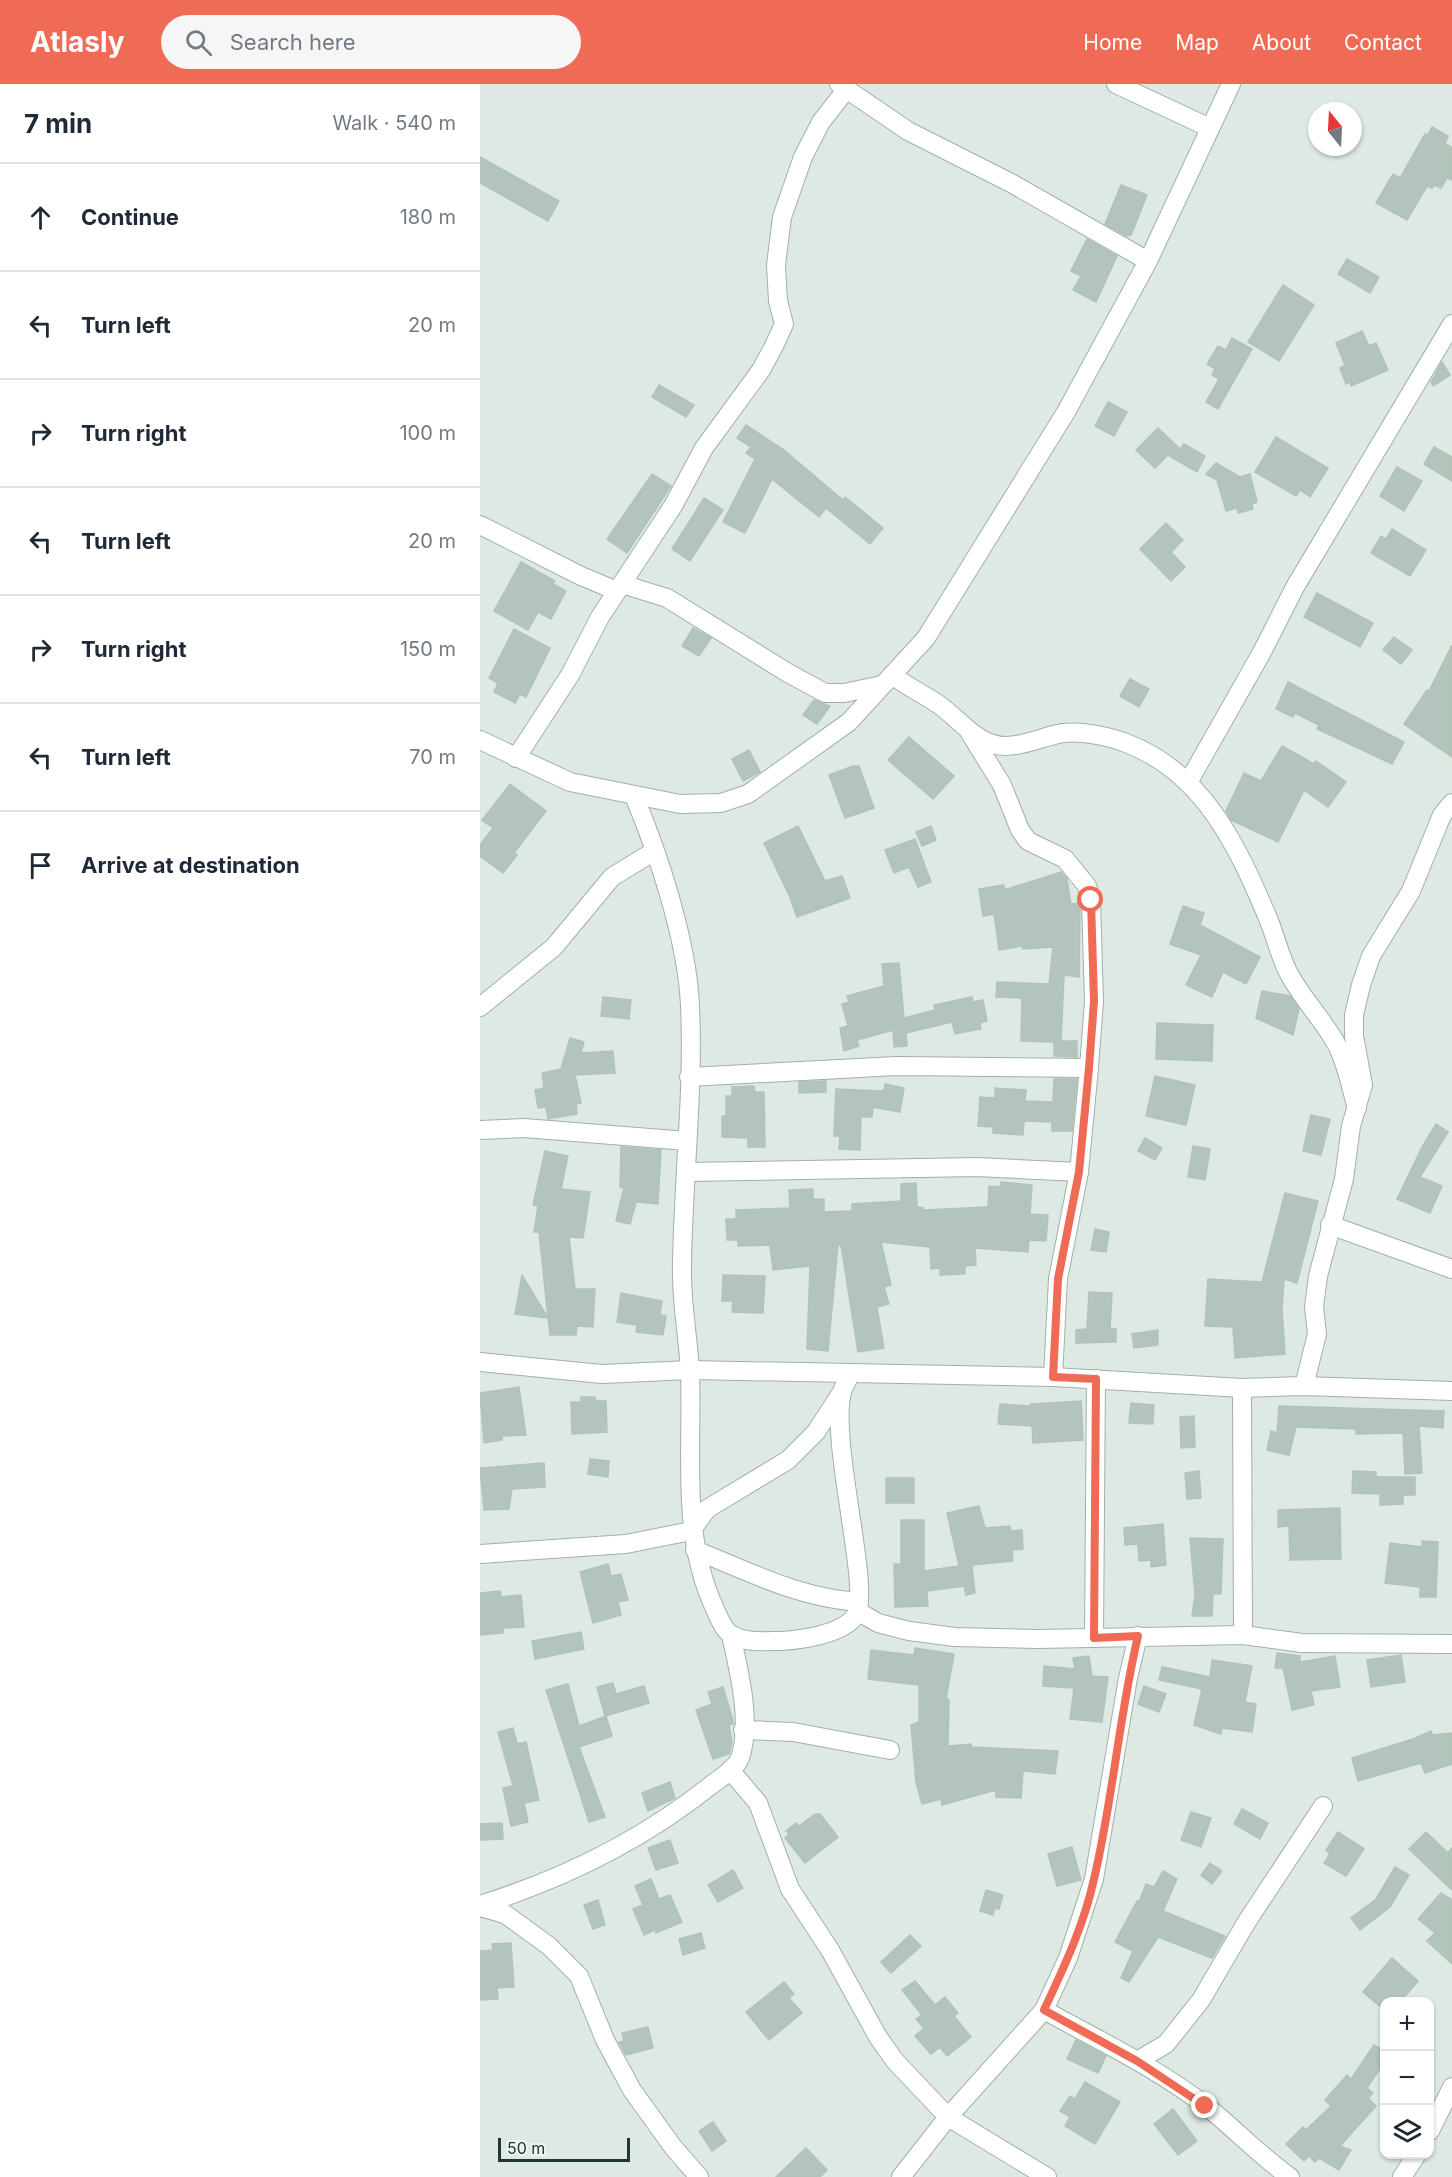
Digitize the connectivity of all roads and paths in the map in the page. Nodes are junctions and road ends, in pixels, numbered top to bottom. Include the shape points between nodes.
1 (1116, 84) edge
2 (1232, 84) edge
3 (843, 87) edge
4 (1143, 90) edge
5 (1210, 128) junction
6 (1148, 261) junction
7 (1452, 324) edge
8 (480, 525) edge
9 (619, 588) junction
10 (887, 680) junction
11 (968, 729) junction
12 (480, 740) edge
13 (516, 758) junction
14 (1190, 781) junction
15 (634, 796) junction
16 (1449, 811) edge
17 (654, 852) junction
18 (480, 1007) edge
19 (1089, 1068) junction
20 (689, 1077) junction
21 (1357, 1108) junction
22 (480, 1130) edge
23 (687, 1141) junction
24 (686, 1172) junction
25 (1079, 1172) junction
26 (1330, 1225) junction
27 (1452, 1269) edge
28 (480, 1362) edge
29 (690, 1370) junction
30 (851, 1372) junction
31 (1053, 1377) junction
32 (1096, 1379) junction
33 (1304, 1386) junction
34 (1242, 1388) junction
35 (842, 1390) junction
36 (1452, 1390) edge
37 (691, 1531) junction
38 (695, 1550) junction
39 (480, 1554) edge
40 (859, 1607) junction
41 (731, 1635) junction
42 (1243, 1635) junction
43 (1138, 1636) junction
44 (1094, 1638) junction
45 (1452, 1644) edge
46 (743, 1730) junction
47 (890, 1750) dead end
48 (730, 1770) junction
49 (1323, 1806) dead end
50 (480, 1906) edge
51 (1044, 2010) junction
52 (1137, 2061) junction
53 (1452, 2087) edge
54 (948, 2117) junction
55 (1434, 2123) edge
56 (1414, 2159) edge
57 (699, 2177) edge
58 (901, 2177) edge
59 (1047, 2177) edge
60 (1290, 2177) edge
61 (1402, 2177) edge

1 - 4 street
2 - 5 street
3 - 6 street via 908,130
3 - 9 street via 803,157 782,217 776,264 784,324 761,370 704,448 673,506
4 - 5 street
5 - 6 street
6 - 10 street via 1066,412 926,638
7 - 14 street via 1295,587
8 - 9 street via 581,576
9 - 10 street via 667,598 825,693 844,693
9 - 13 street via 570,675
10 - 11 street via 940,705
10 - 15 street via 849,722 748,794 721,803 680,804
11 - 14 street via 989,744 1005,746 1064,733 1125,742 1161,759
11 - 19 street via 1002,785 1024,836 1065,859 1087,886 1093,967
12 - 13 street
13 - 15 street via 570,782
14 - 21 street via 1226,830 1268,918 1286,969 1338,1047
15 - 17 street
16 - 21 street via 1411,891 1371,956 1361,985 1354,1015 1363,1085
17 - 18 street via 612,877 554,947
17 - 20 street via 688,978
19 - 20 street via 896,1066
19 - 25 street
20 - 23 street
21 - 26 street via 1344,1179
22 - 23 street via 524,1128
23 - 24 street
24 - 25 street via 977,1167
24 - 29 street via 681,1270
25 - 31 street via 1058,1279
26 - 27 street
26 - 33 street via 1314,1307 1317,1334
28 - 29 street via 603,1374
29 - 30 street
29 - 37 street
30 - 31 street
30 - 35 street
31 - 32 street
32 - 34 street
32 - 44 street
33 - 34 street
33 - 36 street
34 - 42 street
35 - 37 street via 816,1432 788,1460 707,1509
35 - 40 street via 842,1445
37 - 38 street
37 - 39 street via 626,1544
38 - 40 street via 778,1586
38 - 41 street via 711,1601
40 - 41 street via 852,1621 802,1640 760,1641
40 - 44 street via 878,1623 909,1631 955,1637
41 - 46 street via 744,1698
42 - 43 street
42 - 45 street via 1302,1643
43 - 44 street
43 - 51 street via 1094,1879 1068,1958
46 - 47 street via 793,1732
46 - 48 street via 740,1759
48 - 50 street via 674,1815 603,1855 525,1891
48 - 54 street via 758,1803 790,1889 830,1950 878,2037 895,2061
49 - 52 street via 1201,2000 1166,2044
50 - 57 street via 505,1914 549,1946 579,1976 605,2040 632,2090
51 - 52 street
51 - 54 street
52 - 60 street via 1205,2106
53 - 55 street
54 - 58 street
54 - 59 street
56 - 61 street

